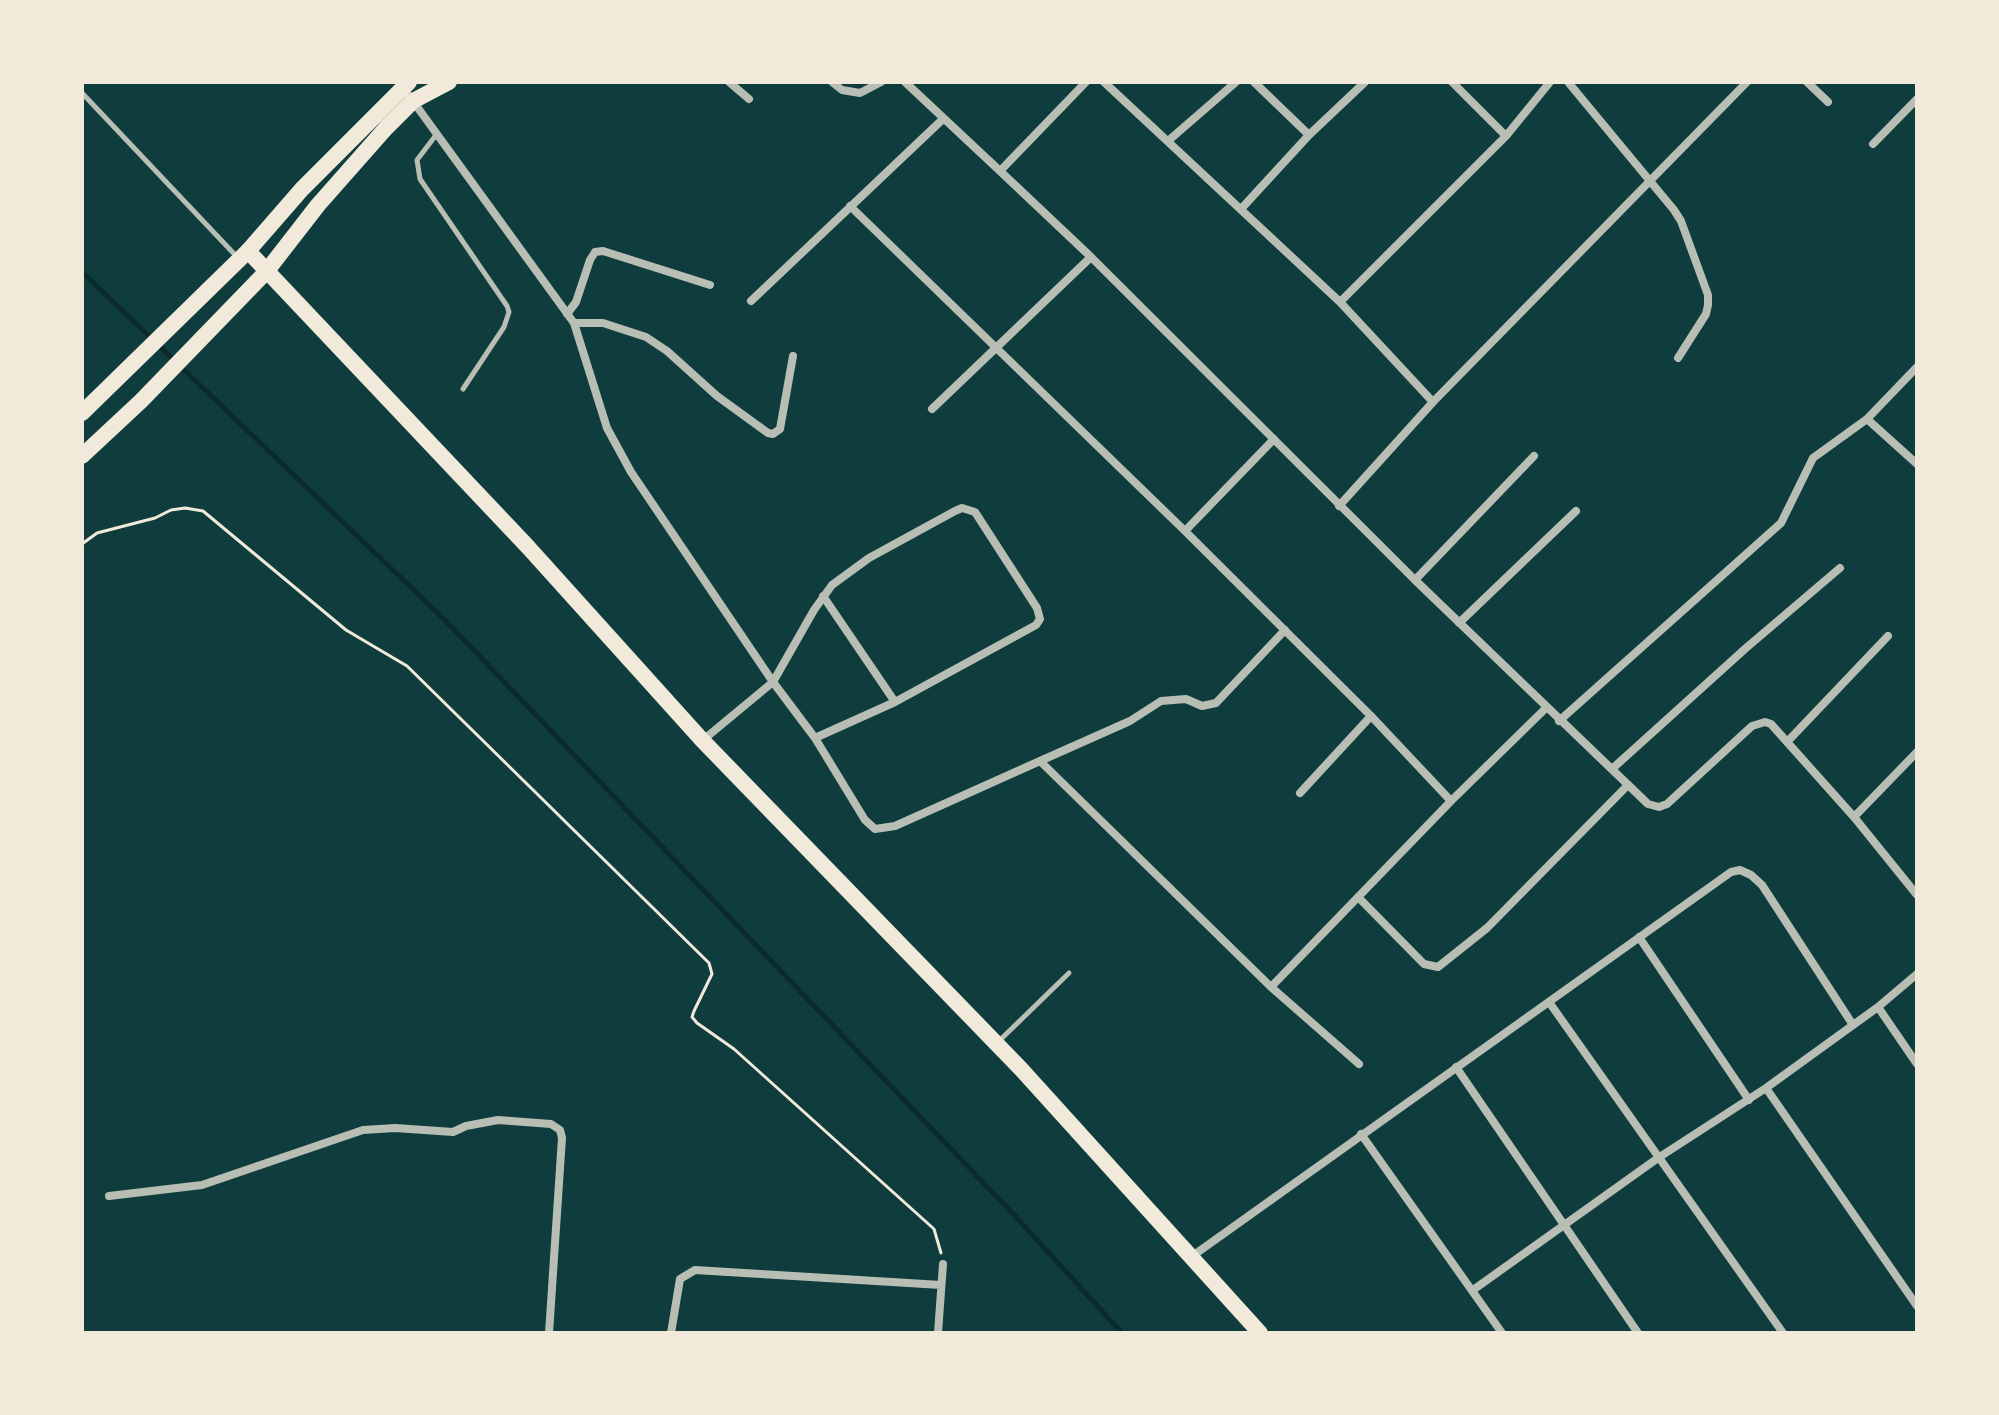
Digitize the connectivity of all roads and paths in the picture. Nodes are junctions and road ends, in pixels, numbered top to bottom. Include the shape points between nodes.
1 (449, 82) edge
2 (729, 82) edge
3 (832, 82) edge
4 (881, 82) edge
5 (905, 82) edge
6 (1086, 82) edge
7 (1104, 82) edge
8 (1236, 82) edge
9 (1254, 82) edge
10 (1365, 82) edge
11 (1452, 82) edge
12 (1550, 82) edge
13 (1568, 82) edge
14 (1747, 82) edge
15 (1807, 82) edge
16 (406, 84) edge
17 (82, 93) edge
18 (749, 99) dead end
19 (1917, 99) edge
20 (413, 101) junction
21 (1828, 102) dead end
22 (943, 119) junction
23 (437, 134) junction
24 (1309, 135) junction
25 (1506, 136) junction
26 (1168, 141) junction
27 (1873, 144) dead end
28 (1000, 171) junction
29 (1650, 183) junction
30 (850, 206) junction
31 (1241, 209) junction
32 (244, 256) junction
33 (1091, 257) junction
34 (266, 272) junction
35 (710, 285) dead end
36 (751, 301) dead end
37 (1340, 302) junction
38 (567, 314) junction
39 (574, 323) junction
40 (996, 347) junction
41 (793, 356) dead end
42 (1678, 358) dead end
43 (1917, 367) edge
44 (463, 389) dead end
45 (1433, 402) junction
46 (932, 409) dead end
47 (82, 413) edge
48 (1867, 419) junction
49 (1274, 439) junction
50 (82, 456) edge
51 (1534, 456) dead end
52 (1917, 464) edge
53 (1339, 506) junction
54 (1576, 511) dead end
55 (1185, 531) junction
56 (82, 544) edge
57 (1840, 568) dead end
58 (1415, 580) junction
59 (823, 596) junction
60 (1459, 623) junction
61 (1285, 630) junction
62 (1888, 636) dead end
63 (773, 682) junction
64 (895, 702) junction
65 (1546, 708) junction
66 (1371, 716) junction
67 (1559, 721) junction
68 (815, 738) junction
69 (702, 740) junction
70 (1788, 741) junction
71 (1917, 752) edge
72 (1040, 761) junction
73 (1612, 769) junction
74 (1627, 786) junction
75 (1300, 793) dead end
76 (1451, 801) junction
77 (1854, 817) junction
78 (1917, 895) edge
79 (1358, 897) junction
80 (1639, 937) junction
81 (1069, 973) dead end
82 (1917, 974) edge
83 (1271, 987) junction
84 (1549, 1002) junction
85 (1878, 1007) junction
86 (1853, 1025) junction
87 (996, 1044) junction
88 (1359, 1064) dead end
89 (1917, 1064) edge
90 (1456, 1067) junction
91 (1766, 1088) junction
92 (1749, 1100) junction
93 (1361, 1134) junction
94 (1658, 1158) junction
95 (109, 1196) dead end
96 (1564, 1224) junction
97 (1191, 1257) junction
98 (943, 1264) joint
99 (941, 1285) junction
100 (1473, 1290) junction
101 (1917, 1306) edge
102 (549, 1333) edge
103 (671, 1333) edge
104 (938, 1333) edge
105 (1260, 1333) edge
106 (1502, 1333) edge
107 (1638, 1333) edge
108 (1783, 1333) edge

1 - 20 main road
2 - 18 street
3 - 4 street via 860,93
5 - 22 street
6 - 28 street
7 - 26 street
8 - 26 street
9 - 24 street
10 - 24 street
11 - 25 street
12 - 25 street
13 - 29 street
14 - 29 street
15 - 21 street
16 - 20 street
16 - 32 main road
17 - 32 lane
19 - 27 street
20 - 23 street
20 - 34 main road via 318,205
22 - 28 street
22 - 30 street
23 - 38 street
23 - 44 lane via 417,160 420,179 509,312
24 - 31 street
25 - 37 street
26 - 31 street
28 - 33 street
29 - 42 street via 1681,221 1708,295 1706,314
29 - 45 street
30 - 36 street
30 - 40 street
31 - 37 street
32 - 34 main road
32 - 47 main road
33 - 40 street
33 - 49 street
34 - 50 main road
34 - 69 main road via 528,547
35 - 38 street via 595,252
37 - 45 street
38 - 39 street
39 - 41 street via 603,323 646,337 773,434 780,429
39 - 63 street via 607,428 631,472
40 - 46 street
40 - 55 street
43 - 48 street
45 - 53 street
48 - 52 street
48 - 67 street via 1813,458 1781,523
49 - 53 street
49 - 55 street
51 - 58 street
53 - 58 street
54 - 60 street
55 - 61 street
56 - 98 path via 97,533 171,510 203,511 346,630 407,666 709,963 712,974 692,1017 934,1229
57 - 73 street
58 - 60 street
59 - 63 street
59 - 64 street
59 - 64 street via 869,558 955,511 968,509 982,520 1040,619
60 - 65 street
61 - 66 street
61 - 72 street via 1216,703 1161,701 1130,721
62 - 70 street
63 - 68 street
63 - 69 street
64 - 68 street
65 - 67 street
65 - 76 street
66 - 75 street
66 - 76 street
67 - 73 street
68 - 72 street via 875,829 895,826
69 - 87 main road
70 - 74 street via 1771,724 1759,722 1659,807
70 - 77 street
71 - 77 street
72 - 83 street
73 - 74 street
74 - 79 street via 1487,928 1438,967 1424,964
76 - 79 street
77 - 78 street
79 - 83 street
80 - 84 street
80 - 86 street via 1718,879 1740,870 1762,885
80 - 92 street
81 - 87 lane
82 - 85 street
83 - 88 street
84 - 90 street
84 - 94 street
85 - 86 street
85 - 89 street
86 - 91 street
87 - 97 main road
90 - 93 street
90 - 96 street
91 - 92 street
91 - 101 street
92 - 94 street
93 - 97 street
93 - 100 street
94 - 96 street
94 - 108 street
95 - 102 street via 202,1185 363,1130 453,1132 498,1120 551,1124 562,1138
96 - 100 street
96 - 107 street
97 - 105 main road
98 - 99 street
99 - 103 street via 695,1270 680,1279
99 - 104 street
100 - 106 street

